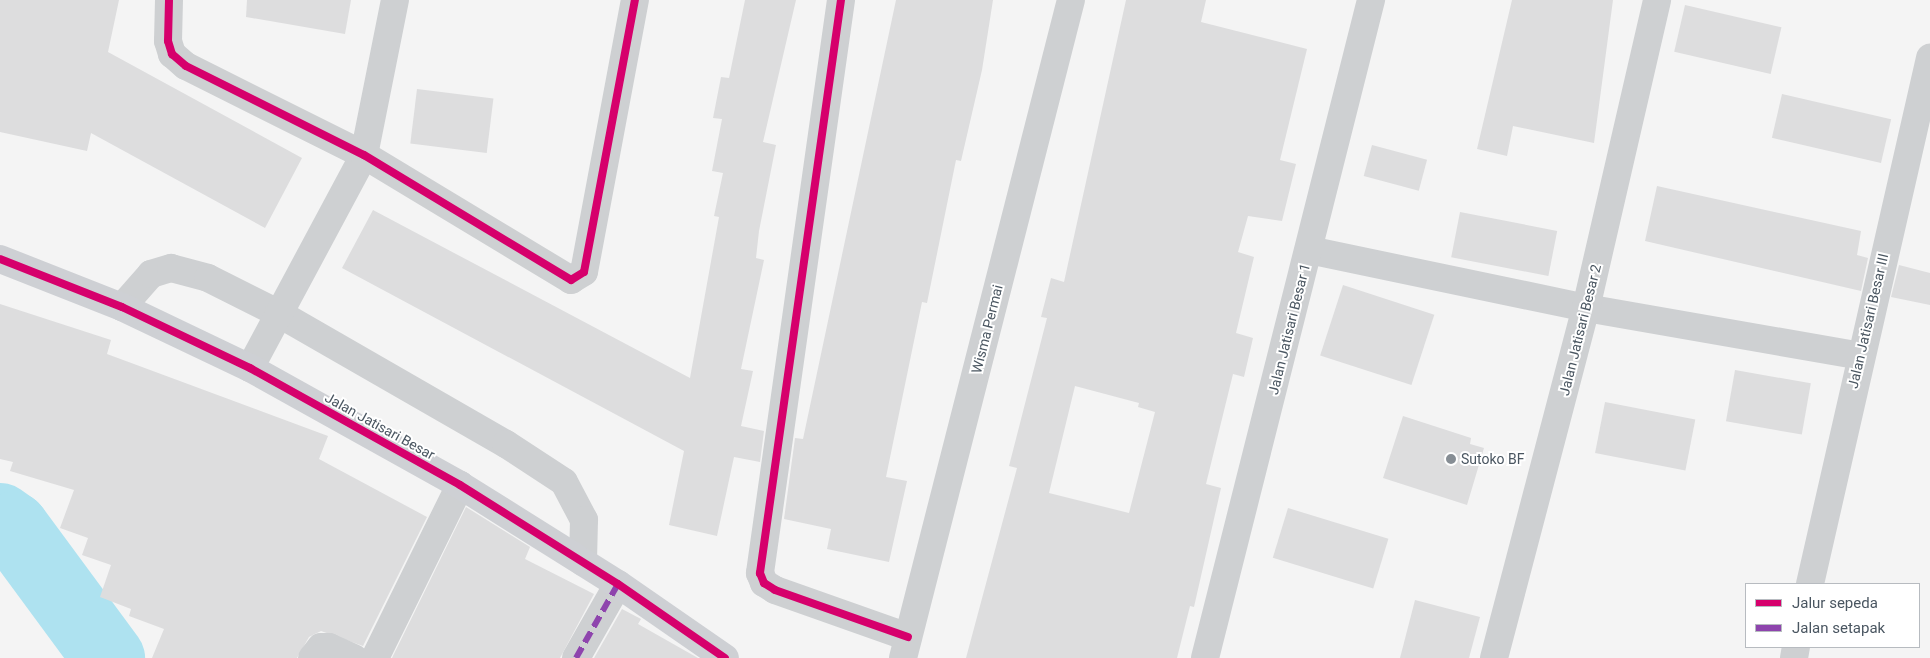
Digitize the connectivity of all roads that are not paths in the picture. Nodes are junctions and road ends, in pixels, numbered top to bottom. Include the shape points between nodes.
1 (169, 0) edge
2 (395, 0) edge
3 (635, 0) edge
4 (841, 0) edge
5 (1071, 0) edge
6 (1371, 0) edge
7 (1657, 0) edge
8 (1930, 58) edge
9 (364, 154) junction
10 (1309, 250) junction
11 (0, 259) edge
12 (122, 308) junction
13 (1586, 308) junction
14 (278, 313) junction
15 (1860, 356) junction
16 (250, 368) junction
17 (460, 485) junction
18 (583, 562) junction
19 (1810, 583) edge
20 (618, 584) junction
21 (906, 647) edge
22 (312, 658) edge
23 (354, 658) edge
24 (375, 658) edge
25 (576, 658) edge
26 (725, 658) edge
27 (1205, 658) edge
28 (1494, 658) edge

1 - 9 street via 168,41 172,54 186,66
2 - 9 street
3 - 9 street via 584,272 577,278 564,278
4 - 21 street via 760,573 764,584 775,590
5 - 21 street, Wisma Permai
6 - 10 street, Jalan Jatisari Besar 1
7 - 13 street, Jalan Jatisari Besar 2
8 - 15 street, Jalan Jatisari Besar III
9 - 14 street
10 - 13 street
10 - 27 street, Jalan Jatisari Besar 1
11 - 12 street, Jalan Jatisari Besar
12 - 14 street via 151,274 171,268 208,278
12 - 16 street, Jalan Jatisari Besar
13 - 15 street
13 - 28 street, Jalan Jatisari Besar 2
14 - 16 street
14 - 18 street via 506,444 564,482 584,520
15 - 19 street, Jalan Jatisari Besar III
16 - 17 street, Jalan Jatisari Besar
17 - 18 street, Jalan Jatisari Besar
17 - 24 street
18 - 20 street, Jalan Jatisari Besar
20 - 25 street
20 - 26 street, Jalan Jatisari Besar
22 - 23 street via 321,647 330,646

